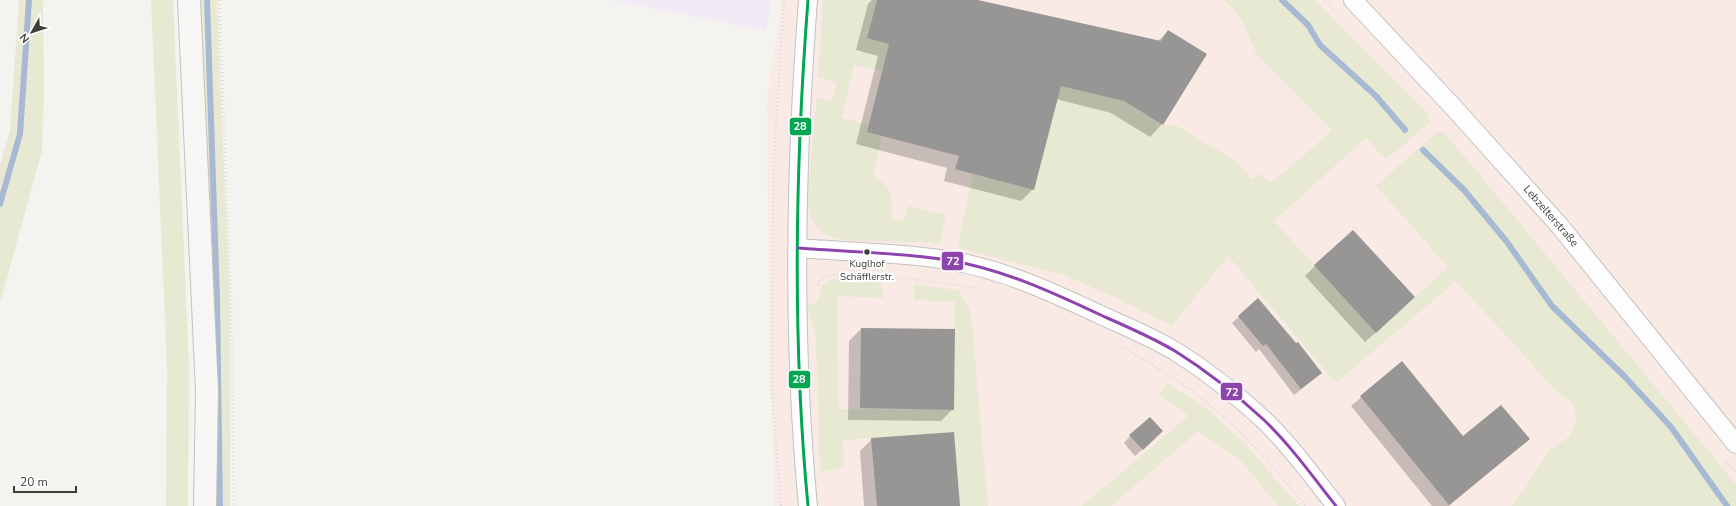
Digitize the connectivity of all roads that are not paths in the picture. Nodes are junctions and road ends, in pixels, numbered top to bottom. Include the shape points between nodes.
1 (189, 0) edge
2 (808, 0) edge
3 (1353, 0) edge
4 (798, 248) junction
5 (1736, 444) edge
6 (205, 506) edge
7 (808, 506) edge
8 (1336, 506) edge

1 - 6 main road via 207,392
2 - 4 street via 798,157
3 - 5 street, Lebzelterstraße via 1559,225
4 - 7 street via 796,300
4 - 8 street via 897,254 982,267 1061,297 1122,324 1174,350 1234,395 1289,447

